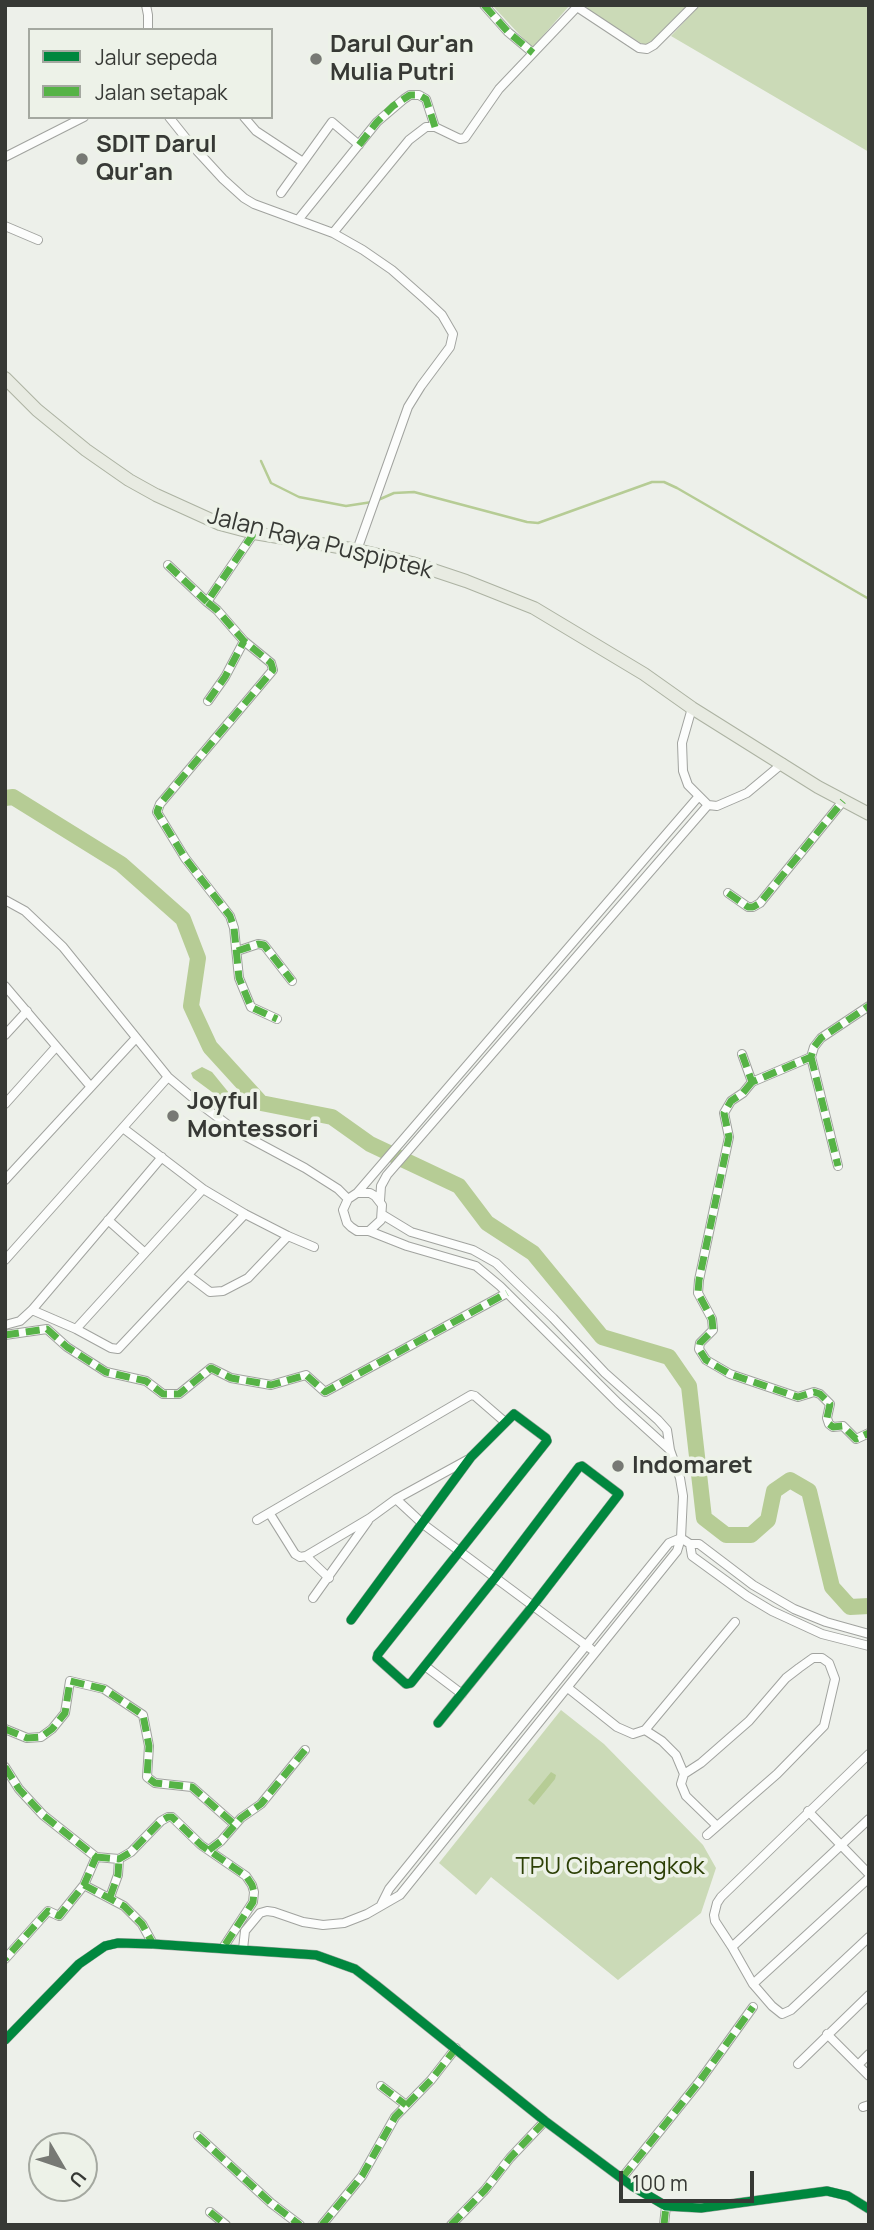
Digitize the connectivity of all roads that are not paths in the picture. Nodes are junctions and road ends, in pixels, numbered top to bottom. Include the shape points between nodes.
1 (145, 5) edge
2 (484, 5) edge
3 (694, 5) edge
4 (148, 28) edge
5 (533, 53) junction
6 (80, 119) edge
7 (171, 119) edge
8 (246, 119) edge
9 (435, 127) junction
10 (359, 145) junction
11 (5, 157) edge
12 (303, 162) junction
13 (281, 193) dead end
14 (298, 220) junction
15 (5, 226) edge
16 (333, 233) junction
17 (38, 240) dead end
18 (5, 378) edge
19 (254, 533) junction
20 (357, 550) junction
21 (167, 565) dead end
22 (207, 602) junction
23 (244, 641) junction
24 (208, 701) dead end
25 (692, 708) junction
26 (783, 763) junction
27 (699, 796) junction
28 (844, 801) junction
29 (708, 805) junction
30 (869, 814) edge
31 (728, 892) dead end
32 (5, 900) edge
33 (237, 951) junction
34 (292, 981) dead end
35 (5, 986) edge
36 (869, 1006) edge
37 (27, 1011) junction
38 (277, 1019) dead end
39 (5, 1035) edge
40 (136, 1038) junction
41 (57, 1047) junction
42 (742, 1054) dead end
43 (811, 1057) junction
44 (168, 1077) junction
45 (752, 1082) junction
46 (91, 1087) junction
47 (5, 1104) edge
48 (123, 1128) junction
49 (162, 1157) junction
50 (838, 1167) dead end
51 (5, 1180) edge
52 (203, 1189) junction
53 (357, 1193) junction
54 (348, 1199) junction
55 (380, 1201) junction
56 (244, 1214) junction
57 (383, 1215) junction
58 (108, 1220) junction
59 (369, 1231) junction
60 (288, 1236) junction
61 (314, 1247) dead end
62 (145, 1253) junction
63 (5, 1260) edge
64 (189, 1276) junction
65 (507, 1293) junction
66 (32, 1310) junction
67 (5, 1325) edge
68 (76, 1329) junction
69 (5, 1335) edge
70 (626, 1392) junction
71 (618, 1403) junction
72 (505, 1423) junction
73 (869, 1433) edge
74 (670, 1450) junction
75 (471, 1457) junction
76 (396, 1499) junction
77 (270, 1514) junction
78 (370, 1518) junction
79 (257, 1520) dead end
80 (423, 1524) junction
81 (681, 1538) junction
82 (690, 1544) junction
83 (460, 1550) junction
84 (306, 1556) junction
85 (329, 1578) junction
86 (495, 1578) junction
87 (753, 1585) junction
88 (747, 1596) junction
89 (313, 1598) dead end
90 (532, 1607) junction
91 (351, 1620) dead end
92 (735, 1622) dead end
93 (869, 1634) edge
94 (587, 1646) junction
95 (869, 1646) edge
96 (596, 1653) junction
97 (425, 1666) junction
98 (568, 1688) junction
99 (462, 1694) junction
100 (438, 1723) dead end
101 (523, 1725) junction
102 (5, 1729) edge
103 (645, 1730) junction
104 (532, 1731) junction
105 (305, 1750) dead end
106 (869, 1754) edge
107 (5, 1767) edge
108 (684, 1774) junction
109 (808, 1811) junction
110 (869, 1819) edge
111 (234, 1824) junction
112 (717, 1826) junction
113 (707, 1835) dead end
114 (842, 1845) junction
115 (209, 1850) junction
116 (96, 1857) junction
117 (119, 1859) junction
118 (869, 1876) edge
119 (84, 1885) junction
120 (110, 1897) junction
121 (381, 1905) junction
122 (869, 1937) edge
123 (153, 1944) junction
124 (732, 1947) junction
125 (223, 1948) junction
126 (243, 1949) junction
127 (5, 1959) edge
128 (753, 1984) junction
129 (869, 1995) edge
130 (753, 2007) dead end
131 (827, 2034) junction
132 (5, 2040) edge
133 (456, 2048) junction
134 (869, 2054) edge
135 (798, 2064) dead end
136 (858, 2065) junction
137 (869, 2076) edge
138 (381, 2086) dead end
139 (406, 2105) junction
140 (545, 2121) junction
141 (198, 2136) dead end
142 (622, 2178) junction
143 (666, 2206) junction
144 (869, 2209) edge
145 (210, 2212) dead end
146 (226, 2225) edge
147 (300, 2225) edge
148 (322, 2225) edge
149 (451, 2225) edge
150 (664, 2225) edge

1 - 4 street
2 - 5 street
3 - 5 street via 646,49 577,7
5 - 9 street via 486,105 465,138
6 - 11 street
7 - 14 street via 235,191 254,204
8 - 12 street
9 - 10 street via 426,99 410,95 393,106
9 - 16 street via 426,127 409,139
10 - 12 street via 332,122
10 - 14 street
12 - 13 street
14 - 16 street
15 - 17 street
16 - 20 street via 392,271 442,316 453,334 450,348 408,407
18 - 19 main road, Jalan Raya Puspiptek via 67,435 129,480 204,518
19 - 20 main road, Jalan Raya Puspiptek
19 - 22 street
20 - 25 main road, Jalan Raya Puspiptek via 412,563 534,608
21 - 22 street
22 - 23 street
23 - 24 street
23 - 33 street via 271,663 273,672 157,812 227,909
25 - 26 main road, Jalan Raya Puspiptek
25 - 27 street via 684,731 683,772
26 - 28 main road, Jalan Raya Puspiptek
26 - 29 street via 747,793 717,806
27 - 29 street
27 - 53 street
28 - 30 main road, Jalan Raya Puspiptek
28 - 31 street via 760,903 748,907
29 - 55 street via 387,1175
32 - 40 street via 25,911 63,947
33 - 34 street via 264,945
33 - 38 street via 239,978 251,1007
35 - 37 street
36 - 43 street via 821,1038
37 - 39 street
37 - 41 street
40 - 44 street
40 - 46 street
41 - 46 street
41 - 47 street
42 - 45 street
43 - 45 street
43 - 50 street
44 - 48 street
44 - 54 street via 236,1131 316,1175
45 - 73 street via 724,1113 729,1137 698,1293 713,1330 699,1349 706,1360 730,1374 798,1397 817,1392 830,1404 829,1424 842,1426 856,1439
46 - 51 street
48 - 49 street
48 - 63 street
49 - 52 street
49 - 58 street
52 - 56 street
52 - 62 street
53 - 54 street
53 - 55 street via 370,1193
54 - 59 street via 343,1210 346,1223 357,1231
55 - 57 street
56 - 60 street
56 - 64 street
57 - 59 street
57 - 70 street via 411,1232 474,1250 496,1263
58 - 62 street
58 - 66 street
59 - 65 street via 476,1266
60 - 61 street
60 - 64 street via 248,1278 223,1291 210,1292
62 - 68 street
64 - 68 street via 118,1349
65 - 69 street via 326,1392 306,1375 271,1385 231,1378 211,1368 178,1394 163,1394 146,1381 106,1372 47,1329
65 - 71 street
66 - 67 street via 20,1321
66 - 68 street
70 - 71 street
70 - 74 street via 667,1430
71 - 74 street
72 - 75 street
72 - 77 street via 471,1395
72 - 83 street via 516,1414 547,1440
74 - 81 street via 683,1496
75 - 76 street
75 - 80 street
76 - 78 street
76 - 80 street
77 - 79 street
77 - 84 street via 295,1554
78 - 84 street
78 - 85 street
80 - 83 street
80 - 91 street
81 - 82 street
81 - 94 street via 669,1543
81 - 96 street via 677,1551
82 - 87 street via 699,1544
82 - 88 street via 692,1556
83 - 86 street
83 - 97 street via 377,1657 408,1685
84 - 85 street
85 - 89 street
86 - 90 street
86 - 90 street via 579,1467 610,1487 619,1496
86 - 97 street
87 - 88 street
87 - 93 street via 808,1616
88 - 95 street via 822,1634
90 - 94 street
90 - 99 street
92 - 103 street
94 - 96 street
94 - 101 street
96 - 98 street
97 - 99 street
98 - 103 street via 617,1727 633,1734
98 - 104 street
99 - 100 street
101 - 104 street
101 - 121 street via 389,1889
102 - 111 street via 27,1738 41,1737 65,1713 70,1681 104,1689 143,1715 149,1746 147,1777 155,1783 192,1787
103 - 108 street via 676,1755
104 - 121 street via 400,1895
105 - 111 street via 261,1804
106 - 109 street
107 - 116 street via 43,1815
108 - 112 street via 681,1784 686,1796
108 - 112 street via 750,1721 799,1668 813,1658 829,1663 835,1679 824,1726
109 - 114 street
109 - 124 street via 717,1903 715,1921
110 - 114 street
111 - 115 street
112 - 113 street
114 - 118 street
114 - 124 street
115 - 117 street via 168,1817
115 - 125 street via 246,1876 254,1892 250,1908
116 - 117 street
116 - 119 street
117 - 120 street
118 - 128 street
119 - 120 street
119 - 127 street via 59,1916 48,1911
120 - 123 street via 133,1914
121 - 126 street via 344,1923 323,1925 274,1912 260,1913 245,1931
122 - 128 street via 786,2014 778,2013
123 - 125 street
123 - 132 street via 112,1944 93,1952
124 - 128 street
125 - 126 street
126 - 133 street via 307,1953 341,1963 376,1984
129 - 131 street
130 - 142 street
131 - 135 street
131 - 136 street
133 - 139 street
133 - 140 street
134 - 136 street
136 - 137 street
138 - 139 street
139 - 148 street via 362,2176
140 - 142 street
140 - 149 street
141 - 147 street
142 - 143 street
143 - 144 street via 701,2208 827,2191 848,2196
143 - 150 street
145 - 146 street

